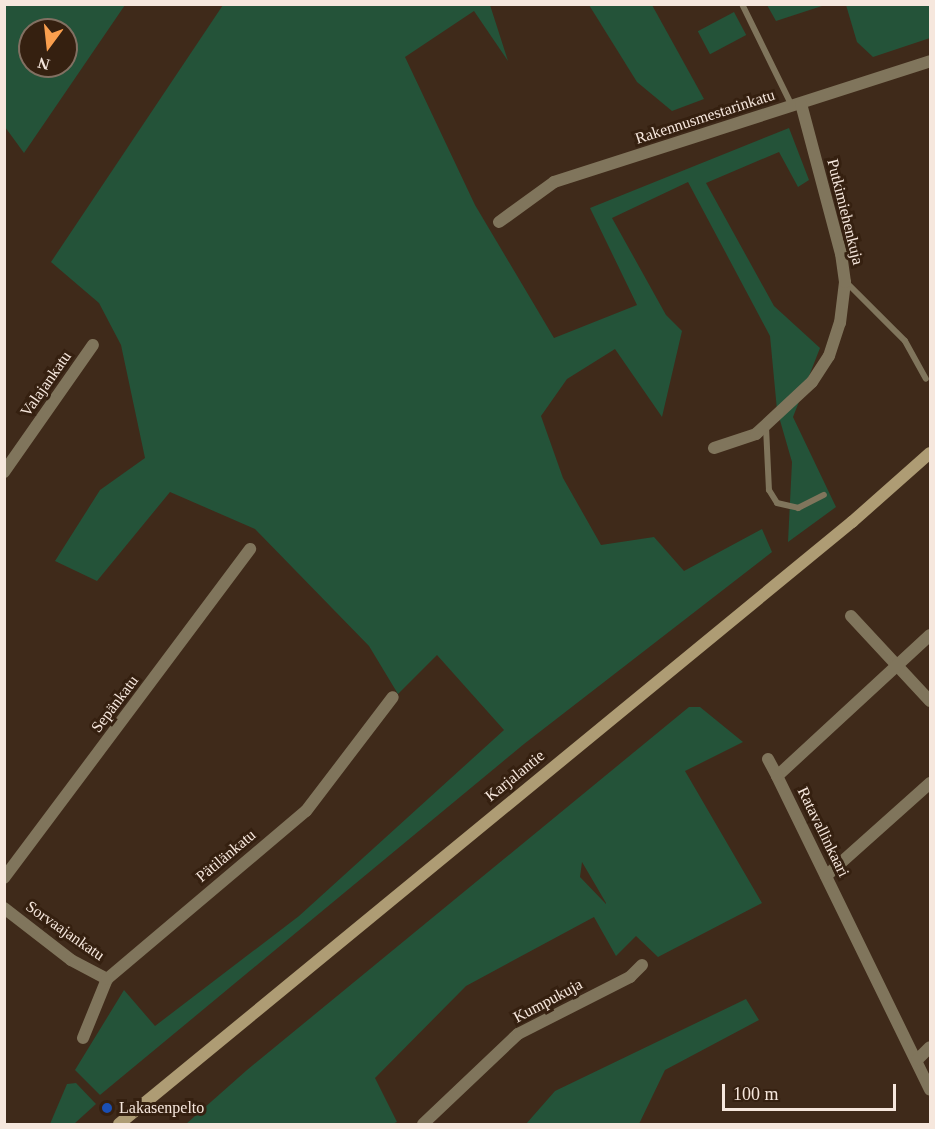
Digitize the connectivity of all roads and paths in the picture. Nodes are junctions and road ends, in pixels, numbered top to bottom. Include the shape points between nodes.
1 (742, 4) edge
2 (930, 61) edge
3 (797, 105) junction
4 (500, 222) dead end
5 (845, 282) junction
6 (93, 345) dead end
7 (926, 379) dead end
8 (766, 427) junction
9 (714, 448) dead end
10 (930, 453) edge
11 (4, 472) edge
12 (824, 495) dead end
13 (250, 549) dead end
14 (851, 616) dead end
15 (930, 635) edge
16 (898, 665) junction
17 (393, 697) dead end
18 (930, 701) edge
19 (768, 759) dead end
20 (777, 776) junction
21 (930, 783) edge
22 (826, 876) junction
23 (4, 878) edge
24 (4, 908) edge
25 (642, 965) dead end
26 (107, 979) junction
27 (82, 1038) dead end
28 (930, 1047) edge
29 (917, 1060) junction
30 (930, 1090) edge
31 (119, 1125) edge
32 (423, 1125) edge

1 - 3 lane
2 - 3 street, Rakennusmestarinkatu
3 - 4 street, Rakennusmestarinkatu via 554,182
3 - 5 street, Putkimiehenkuja
5 - 7 lane via 905,341
5 - 8 street, Putkimiehenkuja via 840,323 829,356 812,382
6 - 11 street, Valajankatu
8 - 9 street, Putkimiehenkuja via 740,443
8 - 12 lane via 769,490 777,503 798,508
10 - 31 main road, Karjalantie via 852,522
13 - 23 street, Sepänkatu
14 - 16 street
15 - 16 street, Ratavallinkaari
16 - 18 street
16 - 20 street, Ratavallinkaari
17 - 26 street, Pätilänkatu via 306,811
19 - 20 street
20 - 22 street, Ratavallinkaari
21 - 22 street
22 - 29 street, Ratavallinkaari
24 - 26 street, Sorvaajankatu via 71,960
25 - 32 street, Kumpukuja via 630,977 518,1034
26 - 27 street, Pätilänkatu
28 - 29 street
29 - 30 street, Ratavallinkaari

